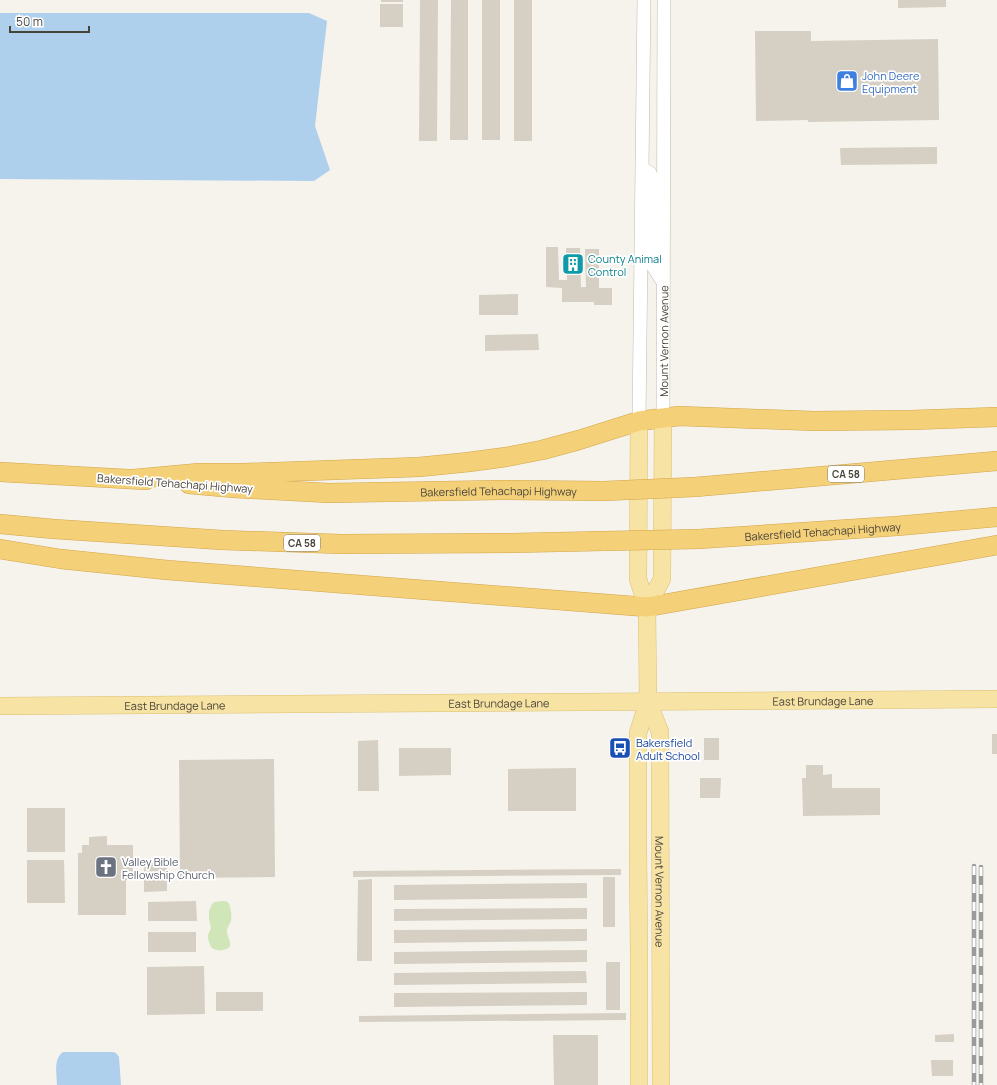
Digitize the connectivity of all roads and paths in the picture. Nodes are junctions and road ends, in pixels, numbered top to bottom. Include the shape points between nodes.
1 (644, 0) edge
2 (664, 0) edge
3 (643, 169) junction
4 (663, 282) junction
5 (663, 418) junction
6 (997, 418) edge
7 (639, 421) junction
8 (997, 461) edge
9 (0, 472) edge
10 (134, 479) junction
11 (997, 517) edge
12 (0, 524) edge
13 (997, 545) edge
14 (0, 549) edge
15 (647, 607) junction
16 (997, 699) edge
17 (648, 701) junction
18 (0, 706) edge
19 (639, 1083) edge
20 (661, 1083) edge

1 - 3 street, Mount Vernon Avenue
2 - 4 street, Mount Vernon Avenue
3 - 4 street via 650,173 653,180 652,265
3 - 7 street, Mount Vernon Avenue
4 - 5 street, Mount Vernon Avenue
5 - 6 highway via 679,416 869,421
5 - 7 highway
5 - 15 main road, Mount Vernon Avenue via 662,579
7 - 10 highway via 542,450 469,462 419,467 199,473
7 - 15 main road, Mount Vernon Avenue via 638,579
8 - 10 highway, Bakersfield Tehachapi Highway / CA 58, bridge via 695,488 604,491 329,493
9 - 10 highway, Bakersfield Tehachapi Highway / CA 58
11 - 12 highway, Bakersfield Tehachapi Highway / CA 58, bridge via 699,539 511,544 341,544 222,540
13 - 15 highway
14 - 15 highway via 160,570
15 - 17 main road, Mount Vernon Avenue
16 - 17 main road, East Brundage Lane
17 - 18 main road, East Brundage Lane
17 - 19 main road, Mount Vernon Avenue via 638,733
17 - 20 main road, Mount Vernon Avenue via 660,732
19 - 20 main road

